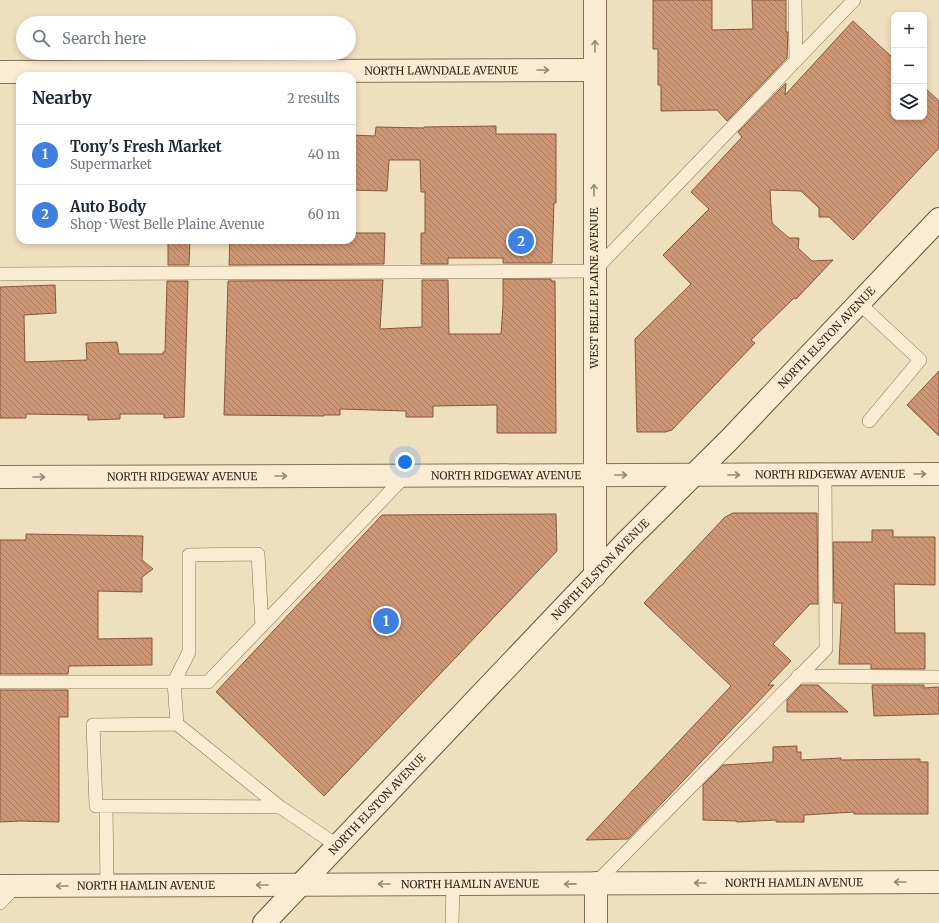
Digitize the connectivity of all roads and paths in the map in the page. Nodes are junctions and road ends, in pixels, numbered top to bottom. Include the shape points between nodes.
1 (595, 0) edge
2 (795, 0) edge
3 (854, 0) edge
4 (796, 61) junction
5 (594, 70) junction
6 (0, 72) edge
7 (939, 219) edge
8 (594, 271) junction
9 (0, 274) edge
10 (859, 303) junction
11 (869, 421) dead end
12 (825, 474) junction
13 (939, 474) edge
14 (406, 475) junction
15 (595, 475) junction
16 (695, 475) junction
17 (0, 477) edge
18 (595, 576) junction
19 (262, 626) junction
20 (798, 676) junction
21 (939, 677) edge
22 (0, 682) edge
23 (174, 682) junction
24 (176, 724) junction
25 (106, 806) junction
26 (280, 807) junction
27 (338, 846) junction
28 (939, 882) edge
29 (596, 883) junction
30 (453, 884) junction
31 (301, 885) junction
32 (8, 886) edge
33 (106, 886) junction
34 (0, 903) edge
35 (264, 923) edge
36 (452, 923) edge
37 (596, 923) edge

5 -> 1 street, WEST BELLE PLAINE AVENUE
2 - 4 lane
3 - 4 lane
4 - 8 lane
6 -> 5 street, NORTH LAWNDALE AVENUE
8 -> 5 street, WEST BELLE PLAINE AVENUE
7 - 10 street, NORTH ELSTON AVENUE
8 - 9 lane
8 - 15 street, WEST BELLE PLAINE AVENUE
10 - 11 lane via 920,360
10 - 16 street, NORTH ELSTON AVENUE
12 -> 13 street, NORTH RIDGEWAY AVENUE
16 -> 12 street, NORTH RIDGEWAY AVENUE
12 - 20 lane via 826,649
14 - 15 street, NORTH RIDGEWAY AVENUE
17 -> 14 street, NORTH RIDGEWAY AVENUE
14 - 19 lane
15 -> 16 street, NORTH RIDGEWAY AVENUE
15 - 18 street, WEST BELLE PLAINE AVENUE
16 - 18 street, NORTH ELSTON AVENUE
18 - 27 street, NORTH ELSTON AVENUE
19 - 23 lane via 208,682
19 - 23 lane via 258,554 189,555 189,652
20 - 21 lane
20 - 29 lane
22 - 23 lane
23 - 24 lane
24 - 25 lane via 93,725 96,806
24 - 26 lane
25 - 26 lane
25 - 33 lane
26 - 27 lane
27 - 31 street, NORTH ELSTON AVENUE
28 -> 29 street, NORTH HAMLIN AVENUE
29 -> 30 street, NORTH HAMLIN AVENUE
29 - 37 street
30 -> 31 street, NORTH HAMLIN AVENUE
30 - 36 lane
31 -> 33 street, NORTH HAMLIN AVENUE
31 - 35 street, NORTH ELSTON AVENUE
33 -> 32 street, NORTH HAMLIN AVENUE
32 - 34 lane

